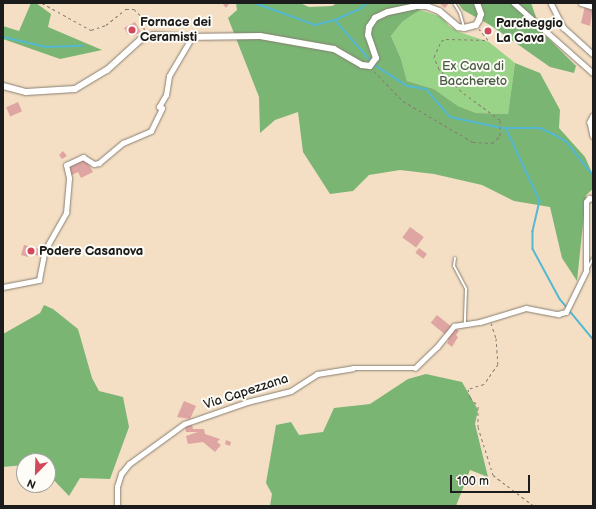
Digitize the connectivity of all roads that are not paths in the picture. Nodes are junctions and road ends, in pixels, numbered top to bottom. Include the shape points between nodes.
1 (454, 3) edge
2 (477, 3) edge
3 (514, 3) edge
4 (551, 3) edge
5 (580, 3) edge
6 (426, 5) edge
7 (593, 7) edge
8 (464, 28) junction
9 (192, 37) junction
10 (593, 54) edge
11 (593, 73) edge
12 (3, 86) edge
13 (593, 116) edge
14 (593, 136) edge
15 (593, 199) edge
16 (455, 258) dead end
17 (593, 258) edge
18 (586, 271) junction
19 (3, 287) edge
20 (465, 323) junction
21 (117, 506) edge

1 - 8 lane
2 - 8 street via 481,14 476,25
3 - 11 street
4 - 10 street via 564,28
5 - 7 street
6 - 8 street via 439,11 458,27
6 - 9 street via 388,12 375,18 369,27 368,35 376,54 372,64 362,65 334,49 260,36
9 - 12 street via 147,37 133,44 107,70 75,89 26,92
9 - 19 street via 169,76 166,95 159,107 162,108 152,131 123,143 99,163 94,164 83,157 66,165 69,178 66,213 45,250 39,280
13 - 14 street via 590,122
15 - 18 street, Via Capezzana via 589,198 586,202
16 - 20 lane via 454,266 466,289
17 - 18 lane
18 - 20 street, Via Capezzana via 566,312 558,314 526,308 490,319
20 - 21 street, Via Capezzana via 454,326 415,368 353,368 317,374 291,391 247,402 184,424 128,464 121,474 117,487

